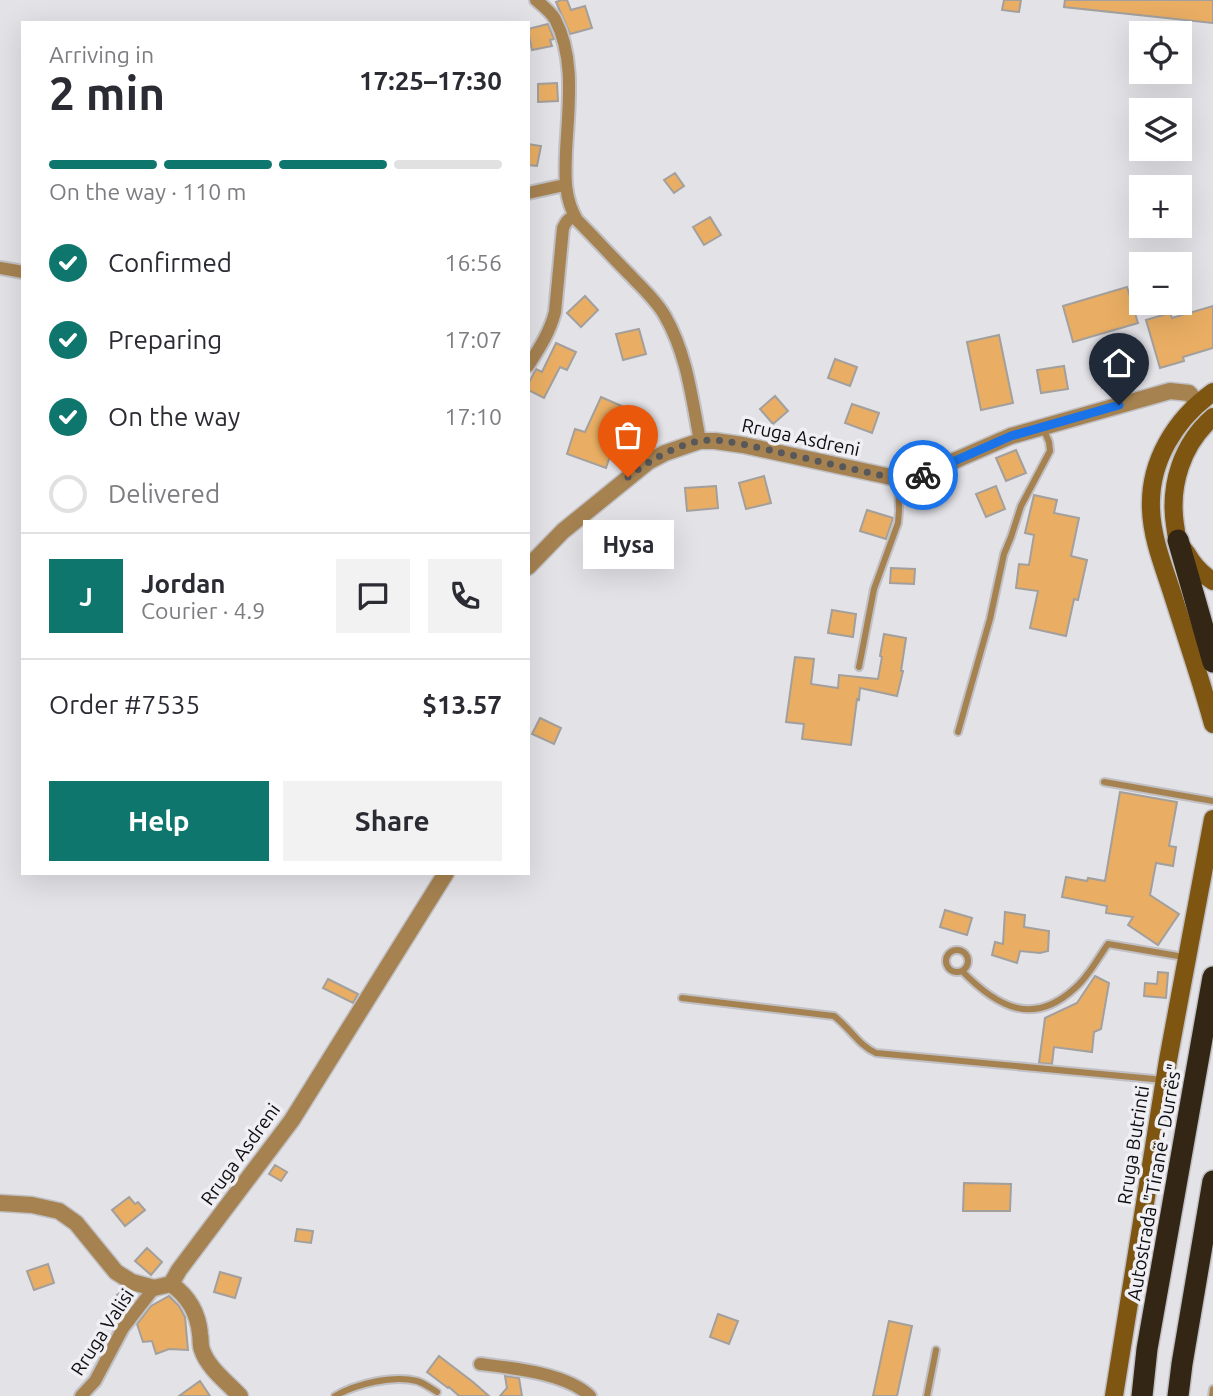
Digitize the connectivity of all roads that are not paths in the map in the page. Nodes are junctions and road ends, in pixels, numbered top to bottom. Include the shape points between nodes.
1 (542, 1) edge
2 (565, 186) junction
3 (530, 192) edge
4 (575, 217) junction
5 (0, 268) edge
6 (21, 272) edge
7 (530, 363) edge
8 (1206, 397) edge
9 (1213, 417) edge
10 (1042, 426) junction
11 (700, 441) junction
12 (898, 479) junction
13 (1178, 540) junction
14 (530, 564) edge
15 (1213, 580) edge
16 (1213, 662) edge
17 (859, 667) dead end
18 (1213, 724) edge
19 (958, 732) dead end
20 (1104, 782) dead end
21 (1213, 801) edge
22 (1213, 818) edge
23 (445, 875) edge
24 (1188, 958) junction
25 (962, 971) dead end
26 (1213, 977) edge
27 (682, 998) dead end
28 (1165, 1080) junction
29 (1213, 1181) edge
30 (0, 1203) edge
31 (171, 1284) junction
32 (154, 1288) junction
33 (936, 1350) dead end
34 (480, 1364) dead end
35 (1213, 1389) edge
36 (437, 1392) dead end
37 (81, 1396) edge
38 (240, 1396) edge
39 (335, 1396) edge
40 (590, 1396) edge
41 (927, 1396) edge
42 (1114, 1396) edge
43 (1142, 1396) edge
44 (1178, 1396) edge
45 (1212, 1396) edge

1 - 2 street via 554,19 568,66
2 - 3 street
2 - 4 street
4 - 7 street via 563,228 553,321
4 - 11 street via 664,314 686,368
5 - 6 street
8 - 10 street, Rruga Asdreni via 1170,391
8 - 18 main road via 1164,447 1151,510 1159,551
9 - 13 main road via 1186,449 1178,470 1172,506
10 - 12 street, Rruga Asdreni via 917,477
10 - 19 lane via 1050,451 1021,506 1004,554
11 - 12 street, Rruga Asdreni via 743,444
11 - 14 street, Rruga Asdreni via 648,463 563,531
12 - 17 lane via 898,523 874,589
13 - 15 main road via 1200,573
13 - 16 highway
20 - 21 lane
22 - 24 main road, Rruga Butrinti
23 - 31 street, Rruga Asdreni via 292,1121
24 - 25 lane via 1108,944 1077,987 1055,1003 1034,1010 1011,1007 980,989
24 - 28 main road, Rruga Butrinti
26 - 43 highway, Autostrada "Tiranë - Durrës"
27 - 28 lane via 834,1016 877,1053
28 - 42 main road, Rruga Butrinti
29 - 44 highway
30 - 32 street via 48,1207 67,1215 116,1272
31 - 32 street
31 - 38 street via 191,1304 201,1349 210,1364
32 - 37 street, Rruga Valisi
33 - 41 lane
34 - 40 street via 572,1384
35 - 45 lane
36 - 39 lane via 406,1380 365,1384

